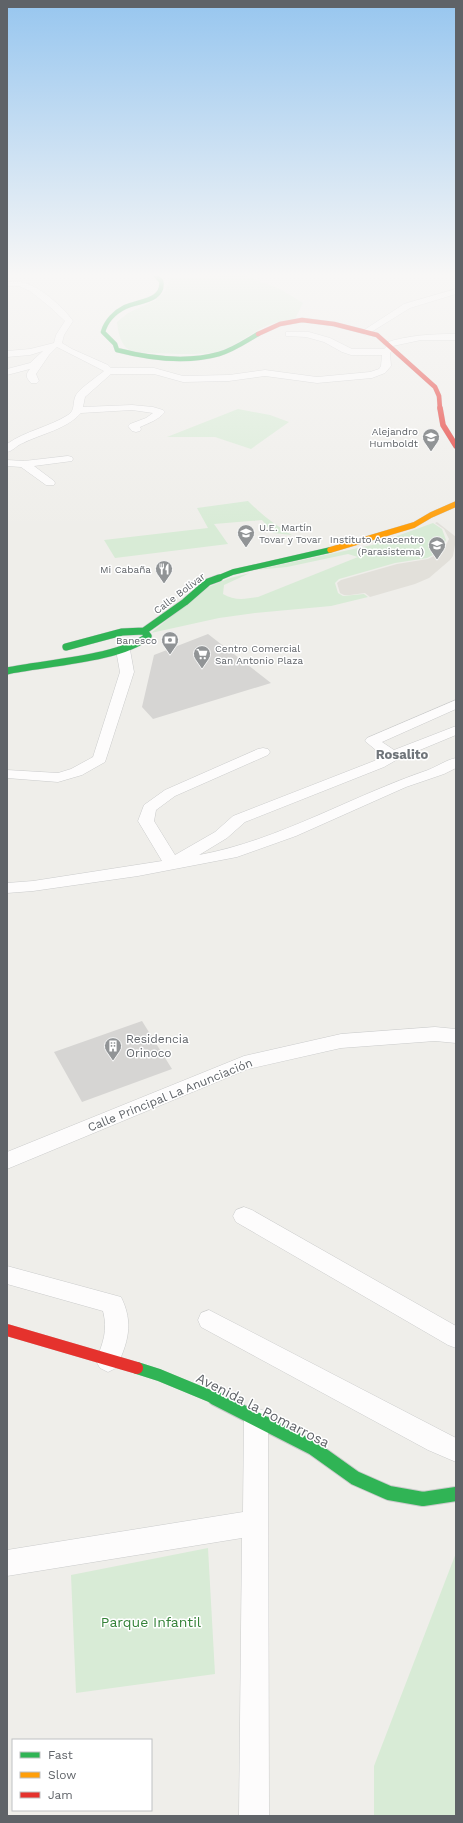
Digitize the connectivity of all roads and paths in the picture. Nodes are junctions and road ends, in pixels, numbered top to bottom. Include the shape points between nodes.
1 (42, 358) edge
2 (86, 358) edge
3 (387, 358) edge
4 (400, 358) edge
5 (40, 361) junction
6 (109, 371) junction
7 (7, 372) edge
8 (34, 381) dead end
9 (78, 410) junction
10 (136, 429) dead end
11 (452, 430) edge
12 (456, 445) edge
13 (7, 449) edge
14 (68, 459) dead end
15 (7, 463) edge
16 (24, 464) junction
17 (50, 483) dead end
18 (456, 504) edge
19 (144, 631) junction
20 (113, 635) junction
21 (60, 649) dead end
22 (128, 649) junction
23 (22, 659) dead end
24 (7, 663) edge
25 (7, 671) edge
26 (456, 704) edge
27 (456, 730) edge
28 (263, 752) dead end
29 (393, 756) junction
30 (456, 762) edge
31 (7, 774) edge
32 (172, 864) junction
33 (7, 888) edge
34 (456, 1036) edge
35 (7, 1161) edge
36 (244, 1216) dead end
37 (7, 1275) edge
38 (209, 1320) dead end
39 (7, 1330) edge
40 (456, 1338) edge
41 (108, 1361) junction
42 (256, 1419) junction
43 (456, 1450) edge
44 (456, 1494) edge
45 (255, 1523) junction
46 (7, 1563) edge
47 (254, 1816) edge

1 - 5 street
2 - 6 street via 106,366
3 - 6 street via 382,371 372,375 336,380 304,380 265,373 229,378 182,379 154,371
4 - 11 street via 440,393 441,419
5 - 7 street
5 - 8 street via 31,374
6 - 9 street via 80,396
9 - 10 street via 138,408 160,412 133,426
9 - 13 street via 73,416
11 - 12 street
14 - 16 street
15 - 16 street
16 - 17 street
18 - 19 street, Calle Bolívar via 414,525 339,548 233,572 208,582
19 - 20 street via 131,630
19 - 22 street via 148,636 146,640
20 - 21 street
20 - 22 street via 108,640 109,644
22 - 25 street
22 - 31 street via 127,672 100,760 76,773 52,778
23 - 24 street
26 - 29 street via 372,741
27 - 29 street
28 - 32 street via 170,793 149,808 146,821
29 - 32 street via 379,764 239,819 221,835
30 - 32 street via 283,836 231,854
32 - 33 street
34 - 35 street, Calle Principal La Anunciación via 435,1034 340,1041 244,1063
36 - 40 street
37 - 41 street via 113,1304 118,1324
38 - 43 street
39 - 41 street, Avenida la Pomarrosa
41 - 42 street, Avenida la Pomarrosa via 159,1375
42 - 44 street, Avenida la Pomarrosa via 313,1448 355,1478 389,1493 423,1499
42 - 45 street
45 - 46 street
45 - 47 street

